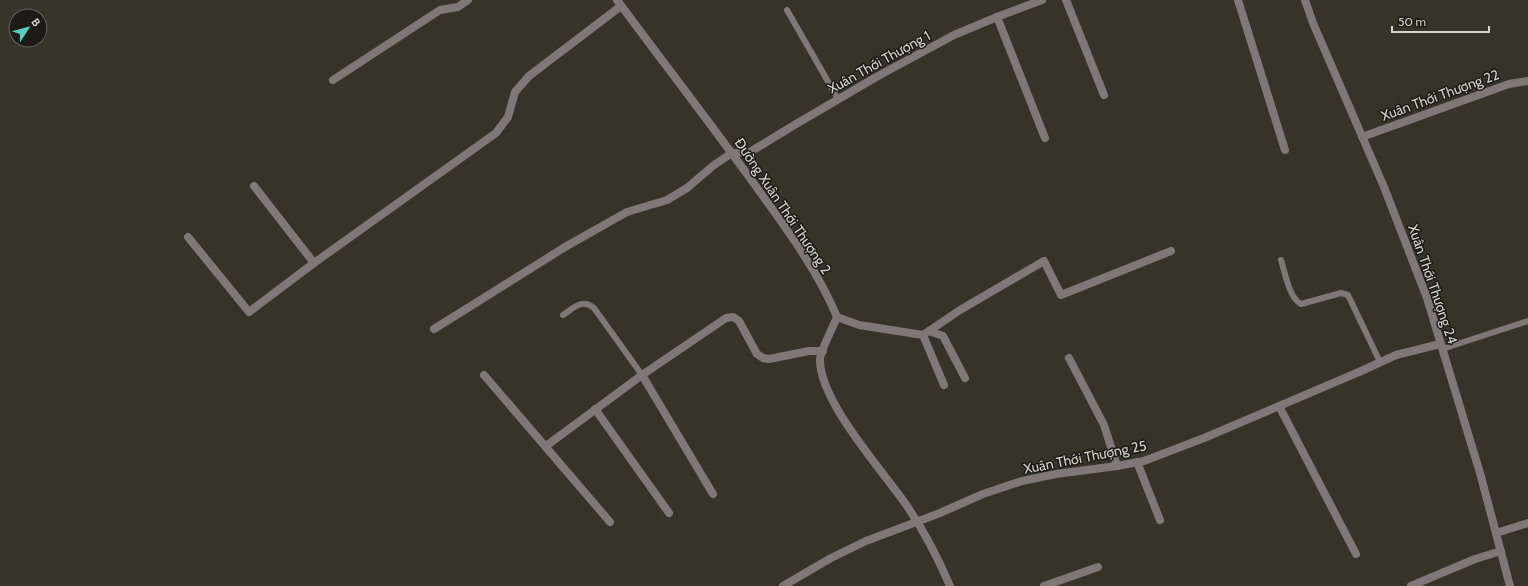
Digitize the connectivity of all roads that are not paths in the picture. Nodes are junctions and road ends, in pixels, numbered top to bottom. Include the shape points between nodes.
1 (468, 0) edge
2 (1042, 0) edge
3 (1066, 0) edge
4 (1238, 0) edge
5 (1305, 0) edge
6 (619, 3) edge
7 (787, 10) dead end
8 (997, 17) junction
9 (333, 80) dead end
10 (1528, 81) edge
11 (1104, 95) dead end
12 (838, 99) junction
13 (1362, 137) junction
14 (1045, 138) dead end
15 (1285, 150) dead end
16 (732, 153) junction
17 (254, 186) dead end
18 (188, 237) dead end
19 (1171, 251) dead end
20 (1281, 260) dead end
21 (314, 262) junction
22 (563, 315) dead end
23 (837, 317) junction
24 (1528, 321) edge
25 (434, 329) dead end
26 (926, 333) junction
27 (1441, 346) junction
28 (823, 351) junction
29 (1069, 358) dead end
30 (1380, 362) junction
31 (484, 375) dead end
32 (642, 375) junction
33 (965, 378) dead end
34 (944, 385) dead end
35 (1280, 406) junction
36 (595, 409) junction
37 (546, 446) junction
38 (1137, 462) junction
39 (1117, 466) junction
40 (713, 494) dead end
41 (669, 513) dead end
42 (1160, 520) dead end
43 (917, 521) junction
44 (610, 522) dead end
45 (1528, 523) edge
46 (1496, 533) junction
47 (1501, 551) junction
48 (1356, 554) dead end
49 (1098, 566) dead end
50 (783, 586) edge
51 (950, 586) edge
52 (1044, 586) edge
53 (1411, 586) edge
54 (1510, 586) edge

1 - 9 street via 458,7 440,10
2 - 8 street, Xuân Thới Thượng 1
3 - 11 street
4 - 15 street
5 - 13 street, Xuân Thới Thượng 24
6 - 16 street, Đường Xuân Thới Thượng 2
6 - 21 street via 529,76 515,92 508,117 496,133
7 - 12 lane
8 - 12 street, Xuân Thới Thượng 1 via 954,35
8 - 14 street
10 - 13 street, Xuân Thới Thượng 22 via 1509,84
12 - 16 street, Xuân Thới Thượng 1 via 750,152
13 - 27 street, Xuân Thới Thượng 24 via 1422,286
16 - 23 street, Đường Xuân Thới Thượng 2 via 798,244 827,294
16 - 25 street via 667,200 627,212 565,247
17 - 21 street
18 - 21 street via 249,312
19 - 26 street via 1061,295 1044,261
20 - 30 lane via 1292,295 1301,304 1341,293 1348,295
22 - 32 lane via 580,304 589,303
23 - 26 street via 859,325
23 - 28 street
24 - 27 lane
26 - 33 street via 943,336
26 - 34 street
27 - 30 street, Xuân Thới Thượng 25 via 1396,355
27 - 46 street, Xuân Thới Thượng 24
28 - 32 street via 763,358 757,354 739,321 733,317 726,318
28 - 43 street via 820,358 827,390 859,442
29 - 39 street via 1104,425
30 - 35 street, Xuân Thới Thượng 25
31 - 37 street
32 - 36 street
32 - 40 street
35 - 38 street, Xuân Thới Thượng 25 via 1204,438
35 - 48 street
36 - 37 street
36 - 41 street
37 - 44 street
38 - 39 street, Xuân Thới Thượng 25
38 - 42 street
39 - 43 street, Xuân Thới Thượng 25 via 1022,481
43 - 50 street, Xuân Thới Thượng 25 via 866,541
43 - 51 street via 939,559
45 - 46 street
46 - 47 street, Xuân Thới Thượng 24
47 - 53 street
47 - 54 street, Xuân Thới Thượng 24
49 - 52 street

